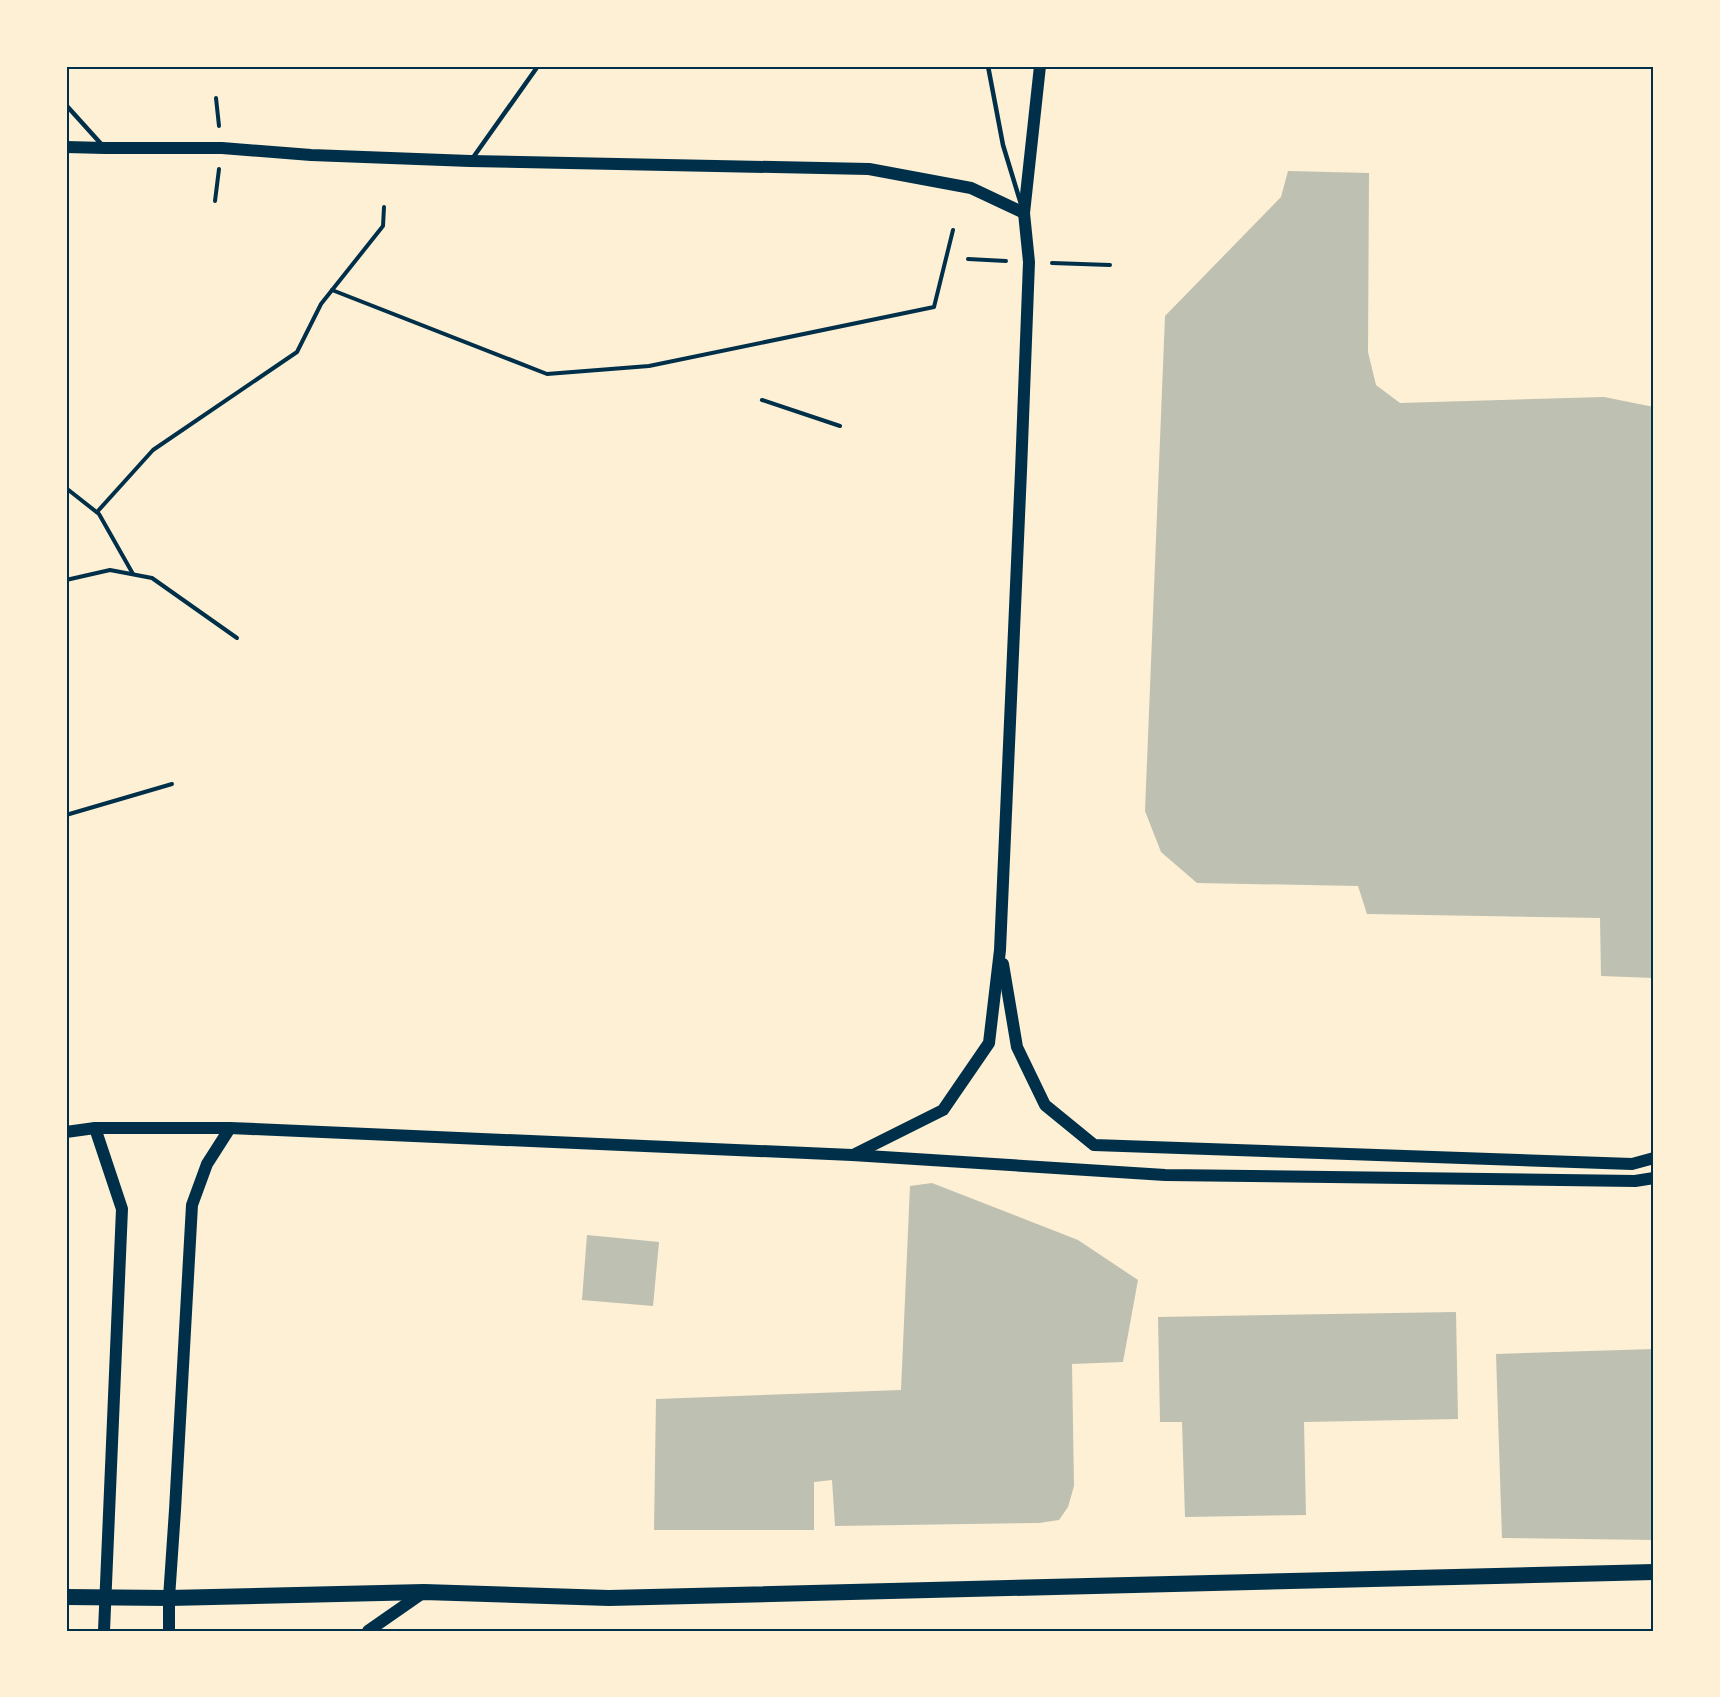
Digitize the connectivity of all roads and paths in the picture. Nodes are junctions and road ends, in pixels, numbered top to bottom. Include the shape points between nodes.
1 (538, 66) edge
2 (988, 66) edge
3 (1040, 66) edge
4 (66, 105) edge
5 (66, 147) edge
6 (105, 148) junction
7 (470, 161) junction
8 (384, 207) dead end
9 (1024, 213) junction
10 (953, 230) dead end
11 (332, 290) junction
12 (762, 400) dead end
13 (840, 426) dead end
14 (66, 489) edge
15 (97, 512) junction
16 (133, 574) junction
17 (66, 580) edge
18 (237, 638) dead end
19 (172, 784) dead end
20 (67, 816) edge
21 (1000, 950) junction
22 (95, 1128) junction
23 (230, 1128) junction
24 (66, 1132) edge
25 (852, 1155) junction
26 (1654, 1158) edge
27 (1654, 1178) edge
28 (1654, 1572) edge
29 (424, 1592) junction
30 (66, 1597) edge
31 (106, 1597) junction
32 (169, 1598) junction
33 (104, 1631) edge
34 (169, 1631) edge
35 (368, 1631) edge

1 - 7 lane
2 - 9 lane via 1002,145
3 - 9 main road
4 - 6 lane
5 - 6 main road
6 - 7 main road via 222,148
7 - 9 main road via 869,168 971,188
8 - 11 path via 383,226
9 - 21 main road via 1029,262
10 - 11 path via 934,307 649,366 547,374
11 - 15 path via 297,352 153,450
12 - 13 path
14 - 15 path
15 - 16 path
16 - 17 path via 110,570
16 - 18 path via 152,578
19 - 20 path
21 - 25 main road via 989,1043 943,1110
21 - 26 main road via 1017,1047 1046,1105 1094,1145 1632,1164
22 - 23 main road
22 - 24 main road
22 - 31 main road via 122,1209
23 - 25 main road
23 - 32 main road via 207,1164 192,1206
25 - 27 main road via 1165,1175 1635,1181
28 - 29 highway via 609,1598
29 - 32 highway
29 - 35 main road
30 - 31 highway
31 - 32 highway
31 - 33 main road
32 - 34 main road

